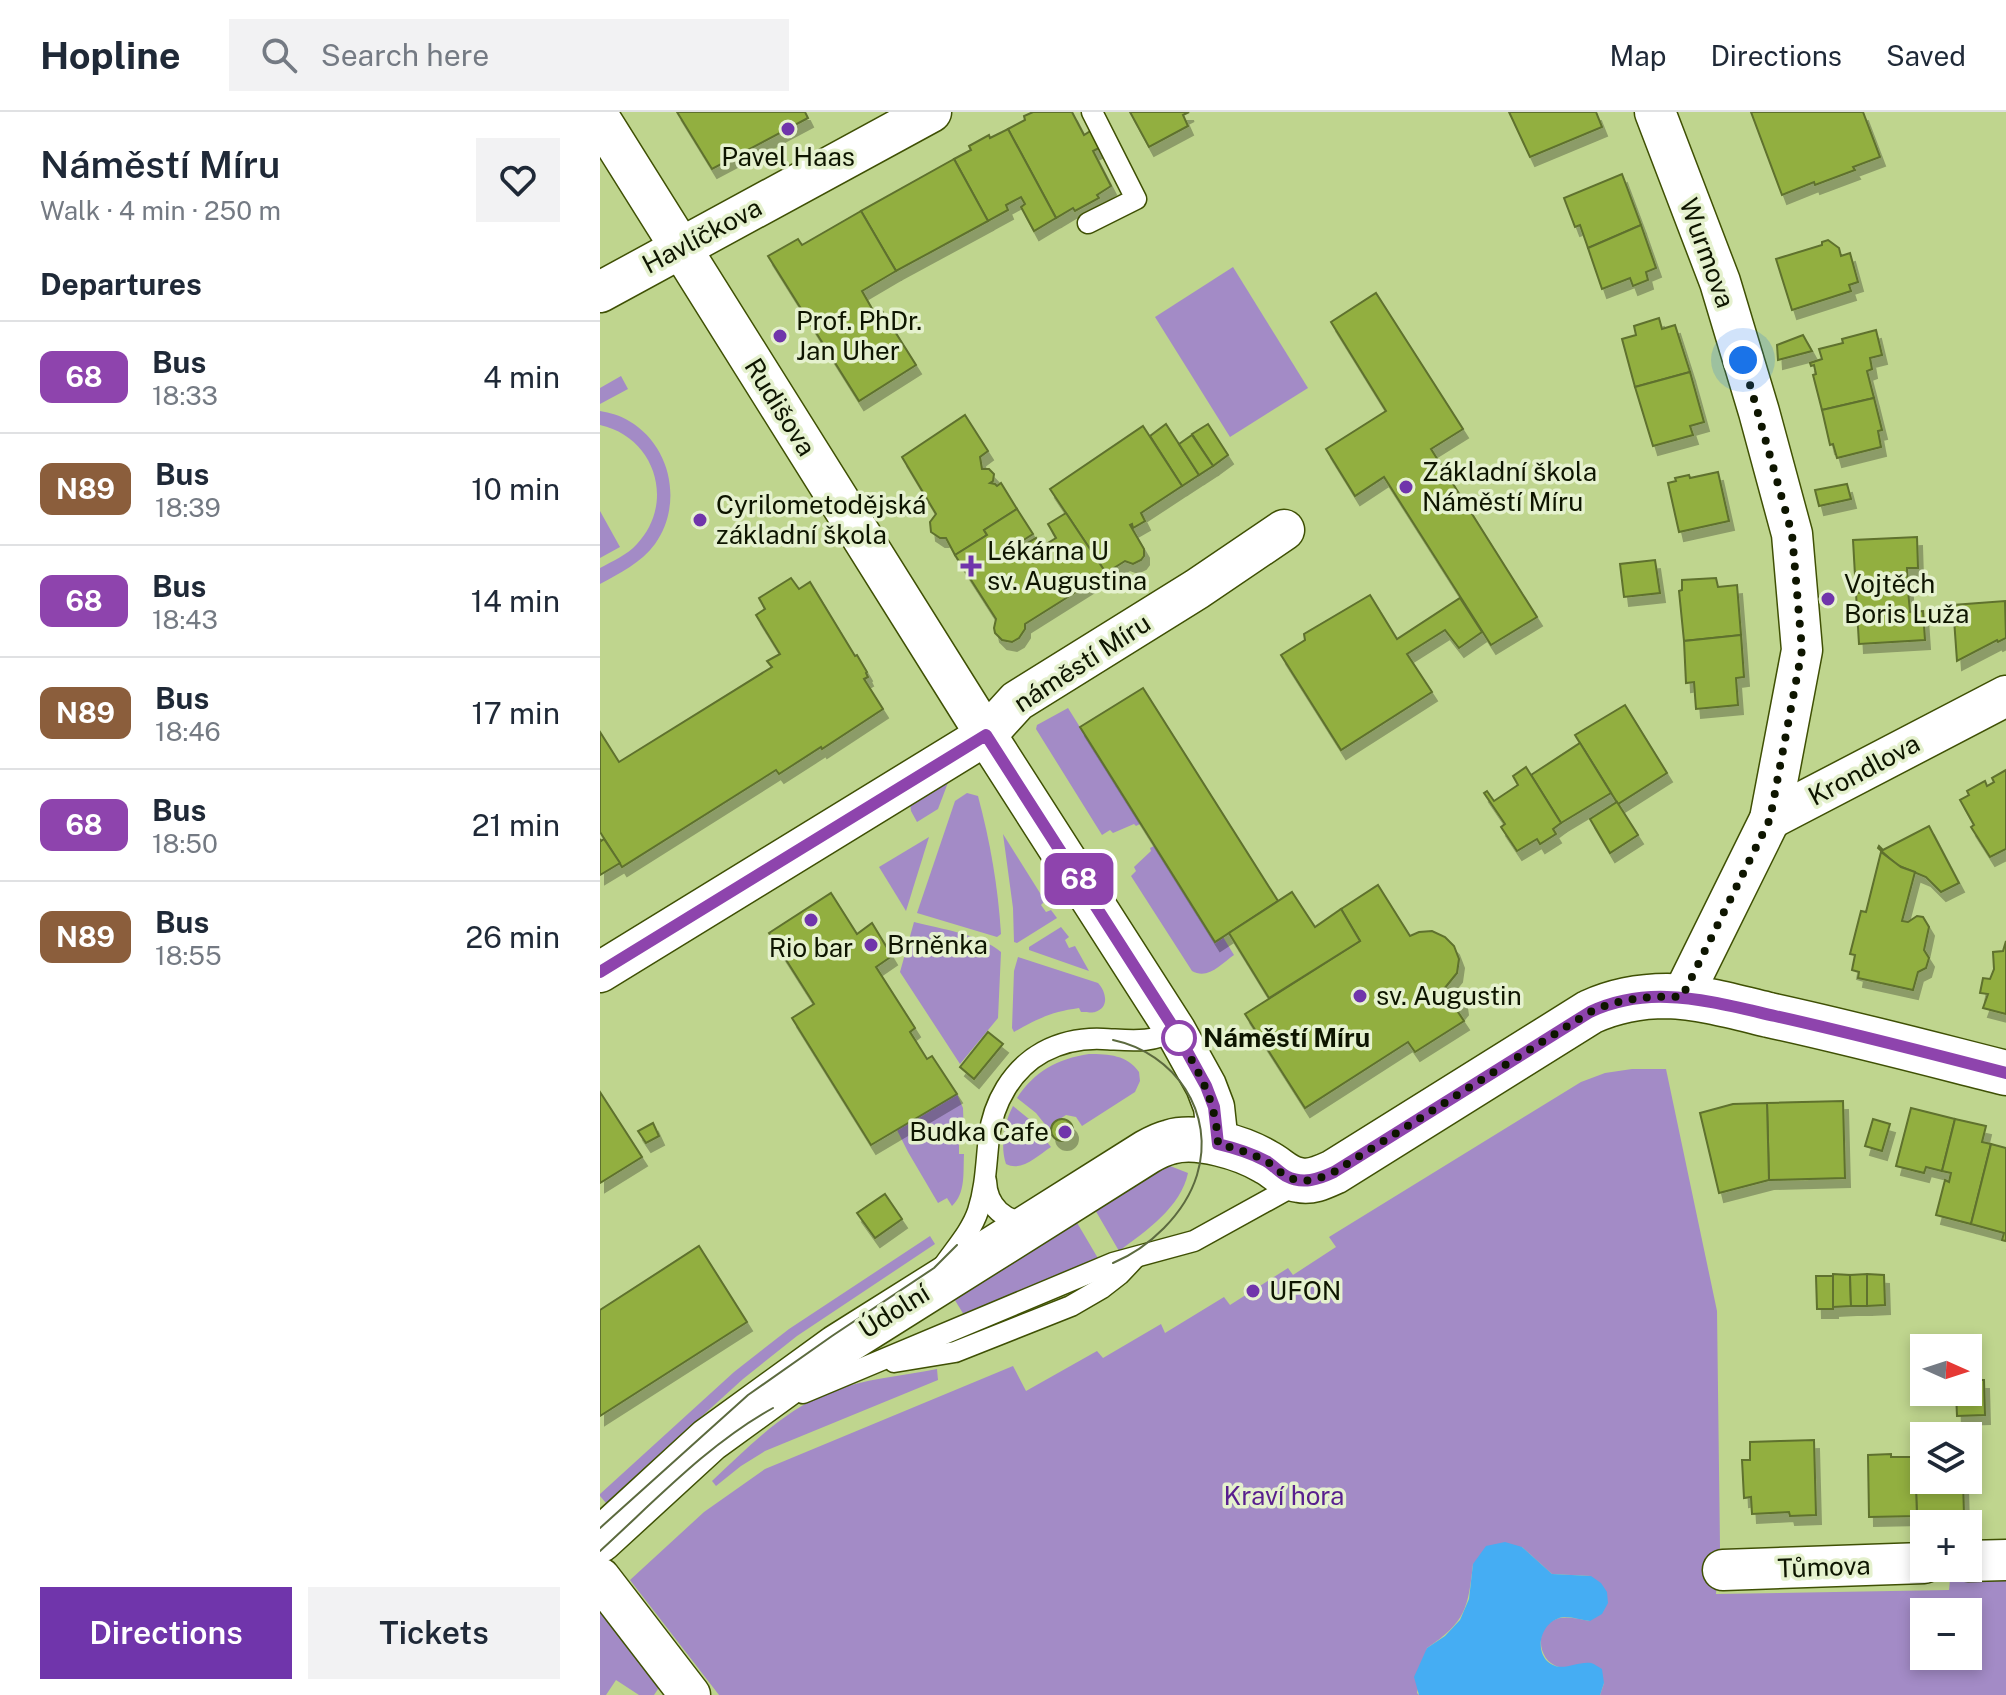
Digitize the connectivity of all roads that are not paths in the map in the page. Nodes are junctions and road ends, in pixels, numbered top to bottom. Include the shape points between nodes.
1 (931, 112) edge
2 (1092, 112) edge
3 (1655, 112) edge
4 (600, 119) edge
5 (1088, 223) dead end
6 (680, 248) junction
7 (600, 292) edge
8 (1284, 530) dead end
9 (2006, 696) edge
10 (986, 735) junction
11 (1770, 819) junction
12 (600, 972) edge
13 (1682, 997) junction
14 (1175, 1030) junction
15 (2006, 1073) edge
16 (1218, 1144) junction
17 (986, 1177) junction
18 (1318, 1177) junction
19 (1036, 1222) junction
20 (926, 1291) junction
21 (709, 1440) junction
22 (600, 1540) edge
23 (2006, 1560) edge
24 (1982, 1561) edge
25 (1910, 1563) edge
26 (1723, 1570) dead end
27 (600, 1578) edge
28 (690, 1695) edge

1 - 6 street, Havlíčkova
2 - 5 lane via 1136,199
3 - 11 street, Wurmova via 1720,282 1792,534 1802,650
4 - 6 street, Rudišova
6 - 7 street, Havlíčkova
6 - 10 street, Rudišova
8 - 10 street, náměstí Míru via 1017,701
9 - 11 street, Krondlova
10 - 12 street, náměstí Míru
10 - 14 street
11 - 13 street
13 - 15 street
13 - 18 street via 1634,999 1590,1012
14 - 16 street via 1214,1107
14 - 17 lane via 1140,1041 1074,1041 1031,1060 995,1108
16 - 18 street via 1254,1156 1287,1176
16 - 19 street, Údolní via 1180,1140 1158,1146
17 - 19 lane via 988,1197 999,1213 1017,1222
17 - 20 lane via 972,1225
18 - 21 lane via 1194,1241 1136,1257 1081,1301 955,1352 866,1367
19 - 20 street, Údolní
20 - 21 street, Údolní via 837,1347
21 - 22 street, Údolní
23 - 24 street
25 - 26 street, Tůmova
27 - 28 street

